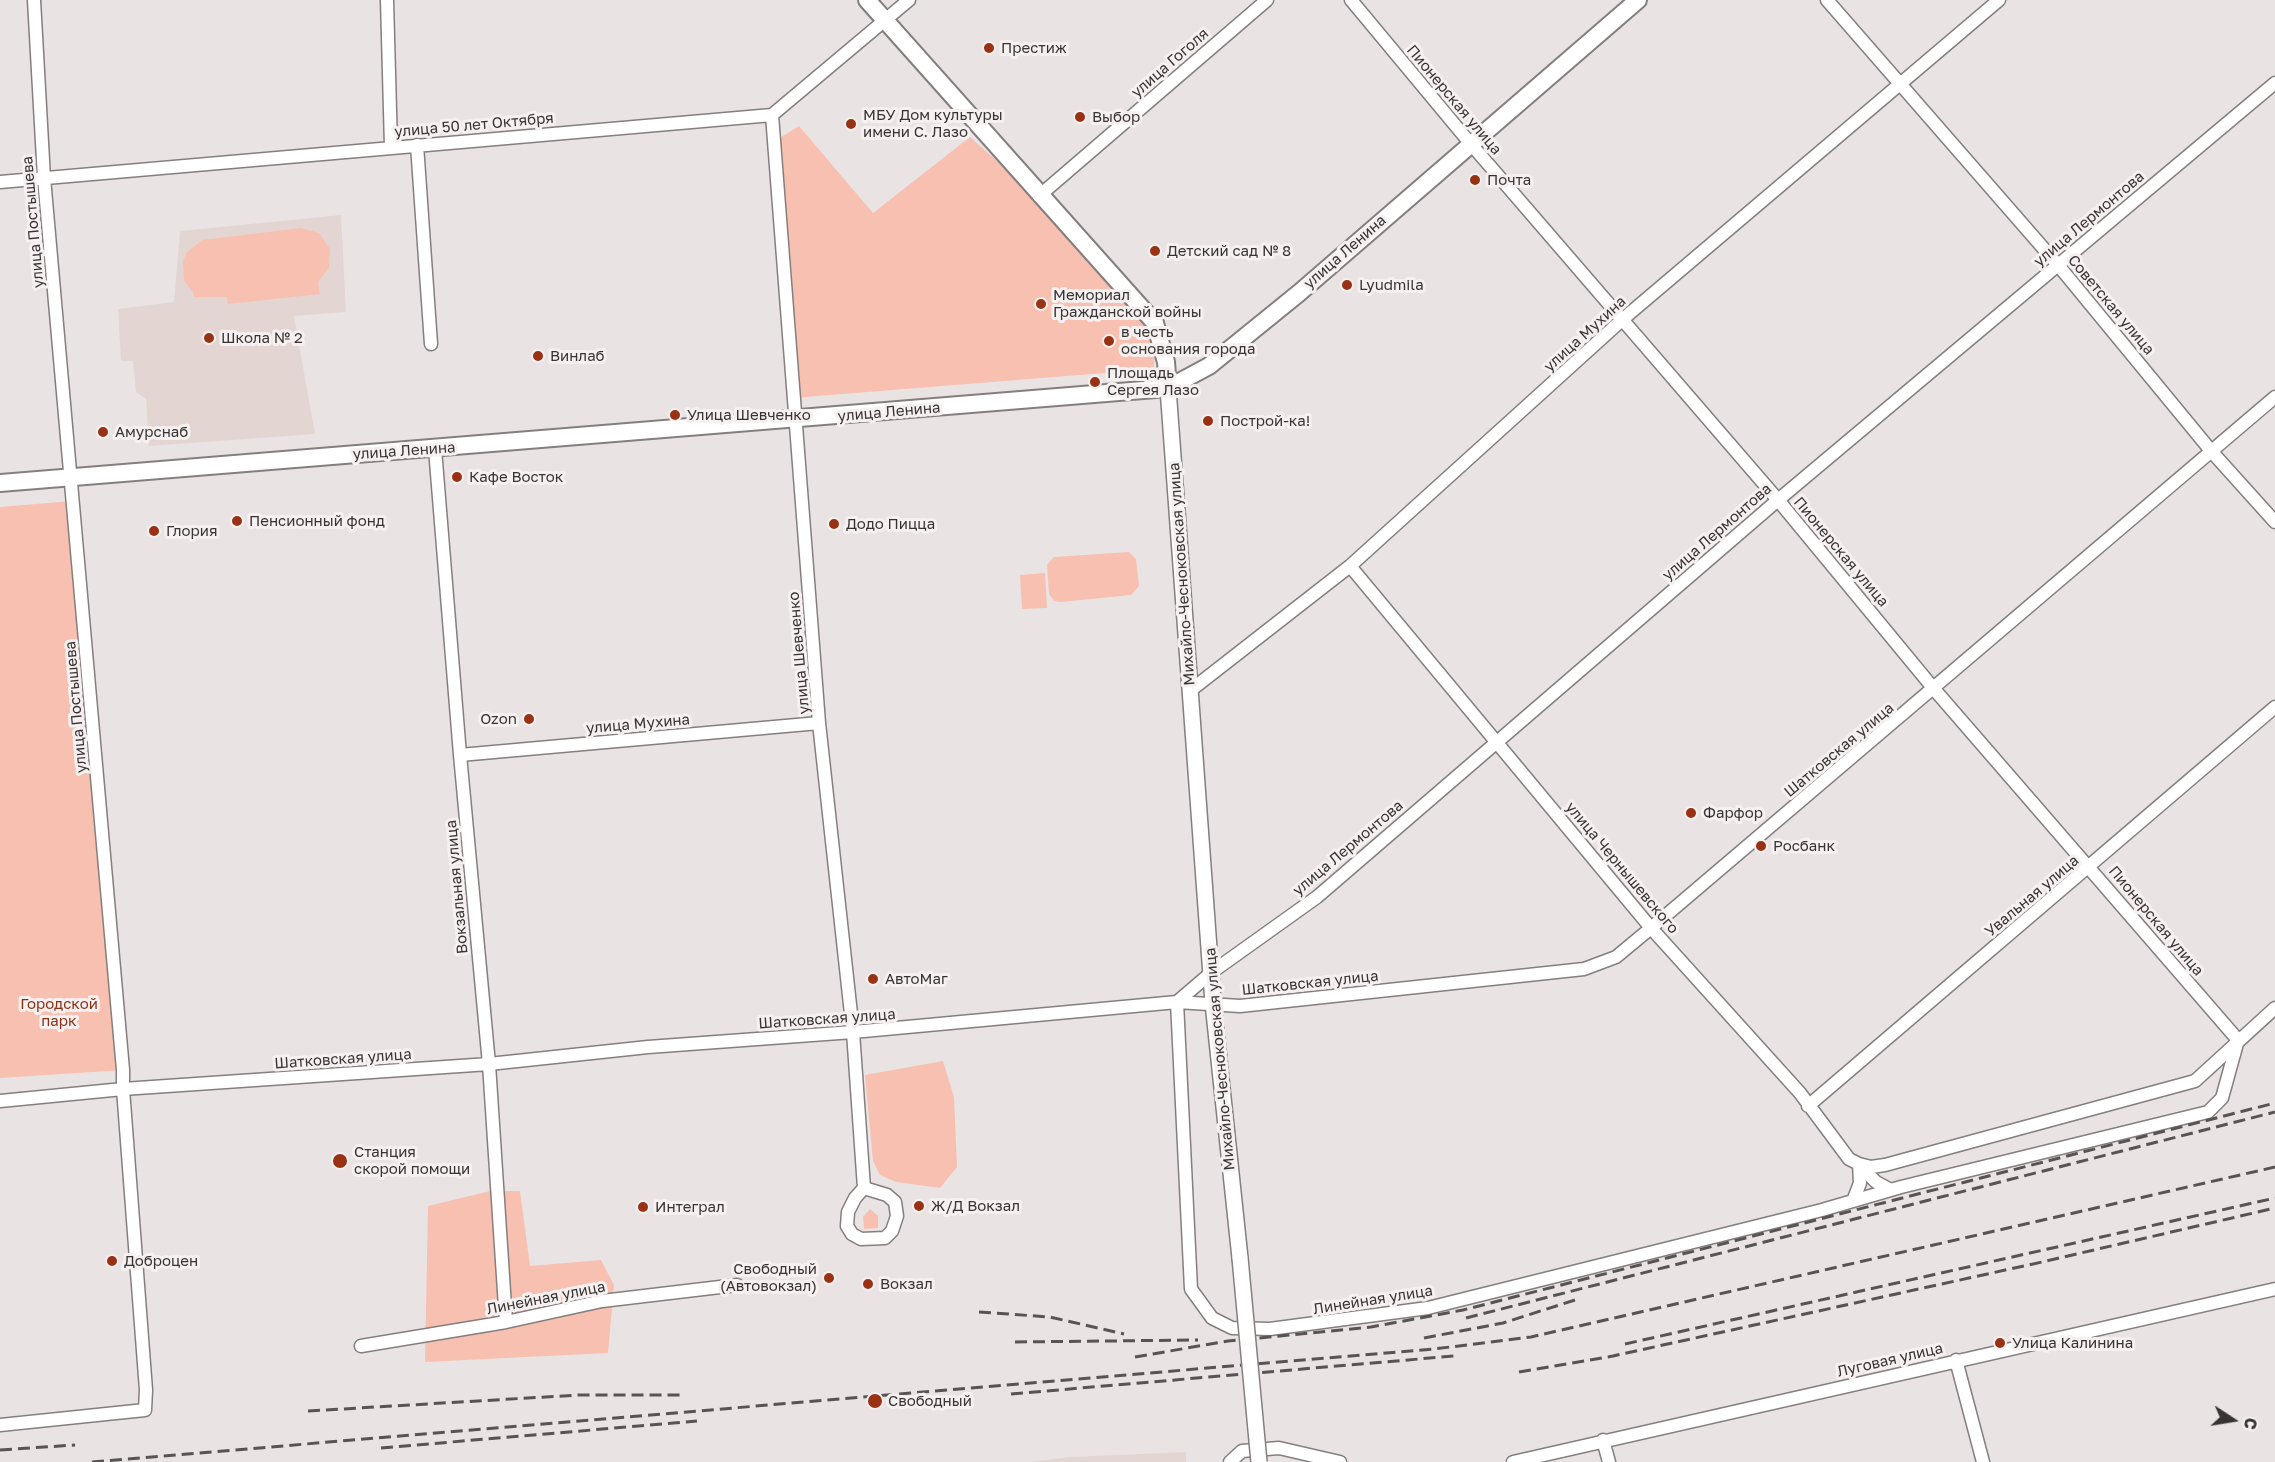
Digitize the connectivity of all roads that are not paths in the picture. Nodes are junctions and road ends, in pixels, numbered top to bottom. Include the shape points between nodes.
1 (34, 0) edge
2 (387, 0) edge
3 (867, 0) edge
4 (909, 0) edge
5 (1267, 0) edge
6 (1351, 0) edge
7 (1638, 0) edge
8 (1827, 0) edge
9 (1999, 0) edge
10 (885, 21) junction
11 (1901, 83) junction
12 (2275, 83) edge
13 (772, 115) junction
14 (1470, 143) junction
15 (417, 145) junction
16 (391, 147) junction
17 (44, 178) junction
18 (0, 182) edge
19 (1039, 196) junction
20 (2058, 265) junction
21 (1623, 319) junction
22 (431, 344) dead end
23 (1168, 388) junction
24 (2275, 397) edge
25 (795, 419) junction
26 (435, 449) junction
27 (2212, 452) junction
28 (70, 477) junction
29 (0, 483) edge
30 (1778, 500) junction
31 (2275, 522) edge
32 (1350, 566) junction
33 (1934, 689) junction
34 (1191, 690) junction
35 (2275, 707) edge
36 (819, 723) junction
37 (1496, 740) junction
38 (459, 755) junction
39 (2089, 866) junction
40 (1651, 928) junction
41 (1212, 972) junction
42 (1177, 1002) junction
43 (1213, 1003) junction
44 (2275, 1008) edge
45 (853, 1032) junction
46 (2238, 1040) junction
47 (489, 1064) junction
48 (123, 1089) junction
49 (0, 1101) edge
50 (1808, 1106) junction
51 (1858, 1164) junction
52 (864, 1188) junction
53 (1891, 1190) junction
54 (1853, 1201) junction
55 (737, 1285) dead end
56 (2275, 1289) edge
57 (506, 1322) junction
58 (361, 1346) dead end
59 (1956, 1360) junction
60 (0, 1425) edge
61 (1604, 1440) junction
62 (1230, 1462) edge
63 (1259, 1462) edge
64 (1340, 1462) edge
65 (1513, 1462) edge
66 (1609, 1462) edge
67 (1983, 1462) edge

1 - 17 street, улица Постышева
2 - 16 street
3 - 10 main road, Михайло-Чесноковская улица
4 - 10 street
5 - 19 street, улица Гоголя
6 - 14 street, Пионерская улица
7 - 14 main road, улица Ленина
8 - 11 street, Советская улица
9 - 11 street, улица Мухина
10 - 13 street
10 - 19 main road, Михайло-Чесноковская улица
11 - 20 street, Советская улица
11 - 21 street, улица Мухина
12 - 20 street, улица Лермонтова
13 - 15 street, улица 50 лет Октября
13 - 25 street, улица Шевченко
14 - 21 street, Пионерская улица
14 - 23 main road, улица Ленина via 1209,366
15 - 16 street, улица 50 лет Октября
15 - 22 street
16 - 17 street, улица 50 лет Октября
17 - 18 street, улица 50 лет Октября
17 - 28 street, улица Постышева
19 - 23 main road, Михайло-Чесноковская улица via 1155,324 1167,362
20 - 27 street, Советская улица
20 - 30 street, улица Лермонтова
21 - 30 street, Пионерская улица
21 - 32 street, улица Мухина
23 - 25 main road, улица Ленина
23 - 34 street, Михайло-Чесноковская улица
24 - 27 street, Шатковская улица
25 - 26 main road, улица Ленина
25 - 36 street, улица Шевченко
26 - 28 main road, улица Ленина
26 - 38 street, Вокзальная улица
27 - 31 street, Советская улица
27 - 33 street, Шатковская улица
28 - 29 main road, улица Ленина
28 - 48 street, улица Постышева
30 - 33 street, Пионерская улица
30 - 37 street, улица Лермонтова
32 - 34 street, улица Мухина
32 - 37 street, улица Чернышевского
33 - 39 street, Пионерская улица
33 - 40 street, Шатковская улица
34 - 41 street, Михайло-Чесноковская улица
35 - 39 street, Увальная улица
36 - 38 street, улица Мухина
36 - 45 street, улица Шевченко
37 - 40 street, улица Чернышевского
37 - 41 street, улица Лермонтова via 1317,897
38 - 47 street, Вокзальная улица
39 - 46 street, Пионерская улица
39 - 50 street, Увальная улица
40 - 43 street, Шатковская улица via 1616,957 1584,969 1240,1006
40 - 50 street, улица Чернышевского
41 - 42 street, улица Лермонтова
41 - 43 street, Михайло-Чесноковская улица
42 - 43 street, Шатковская улица
42 - 45 street, Шатковская улица
42 - 54 street, Линейная улица via 1191,1289 1212,1318 1232,1328 1329,1323 1428,1308
43 - 63 street, Михайло-Чесноковская улица, bridge
44 - 46 street
45 - 47 street, Шатковская улица via 648,1047
45 - 52 street, улица Шевченко
46 - 51 street via 2195,1081 1885,1165
46 - 53 street, Линейная улица via 2222,1098 2208,1112
47 - 48 street, Шатковская улица
47 - 57 street, Вокзальная улица
48 - 49 street, Шатковская улица
48 - 60 street, улица Постышева via 145,1410
50 - 51 street, улица Чернышевского
51 - 53 street, улица Чернышевского
51 - 54 street via 1860,1183
52 - 52 street via 851,1205 847,1226 861,1239 885,1238 897,1216 895,1202 887,1195
53 - 54 street, Линейная улица
55 - 57 street, Линейная улица via 602,1301
56 - 59 street, Луговая улица
57 - 58 street, Линейная улица
59 - 61 street, Луговая улица
59 - 67 street
61 - 65 street, Луговая улица
61 - 66 street
62 - 64 street via 1242,1451 1279,1448

